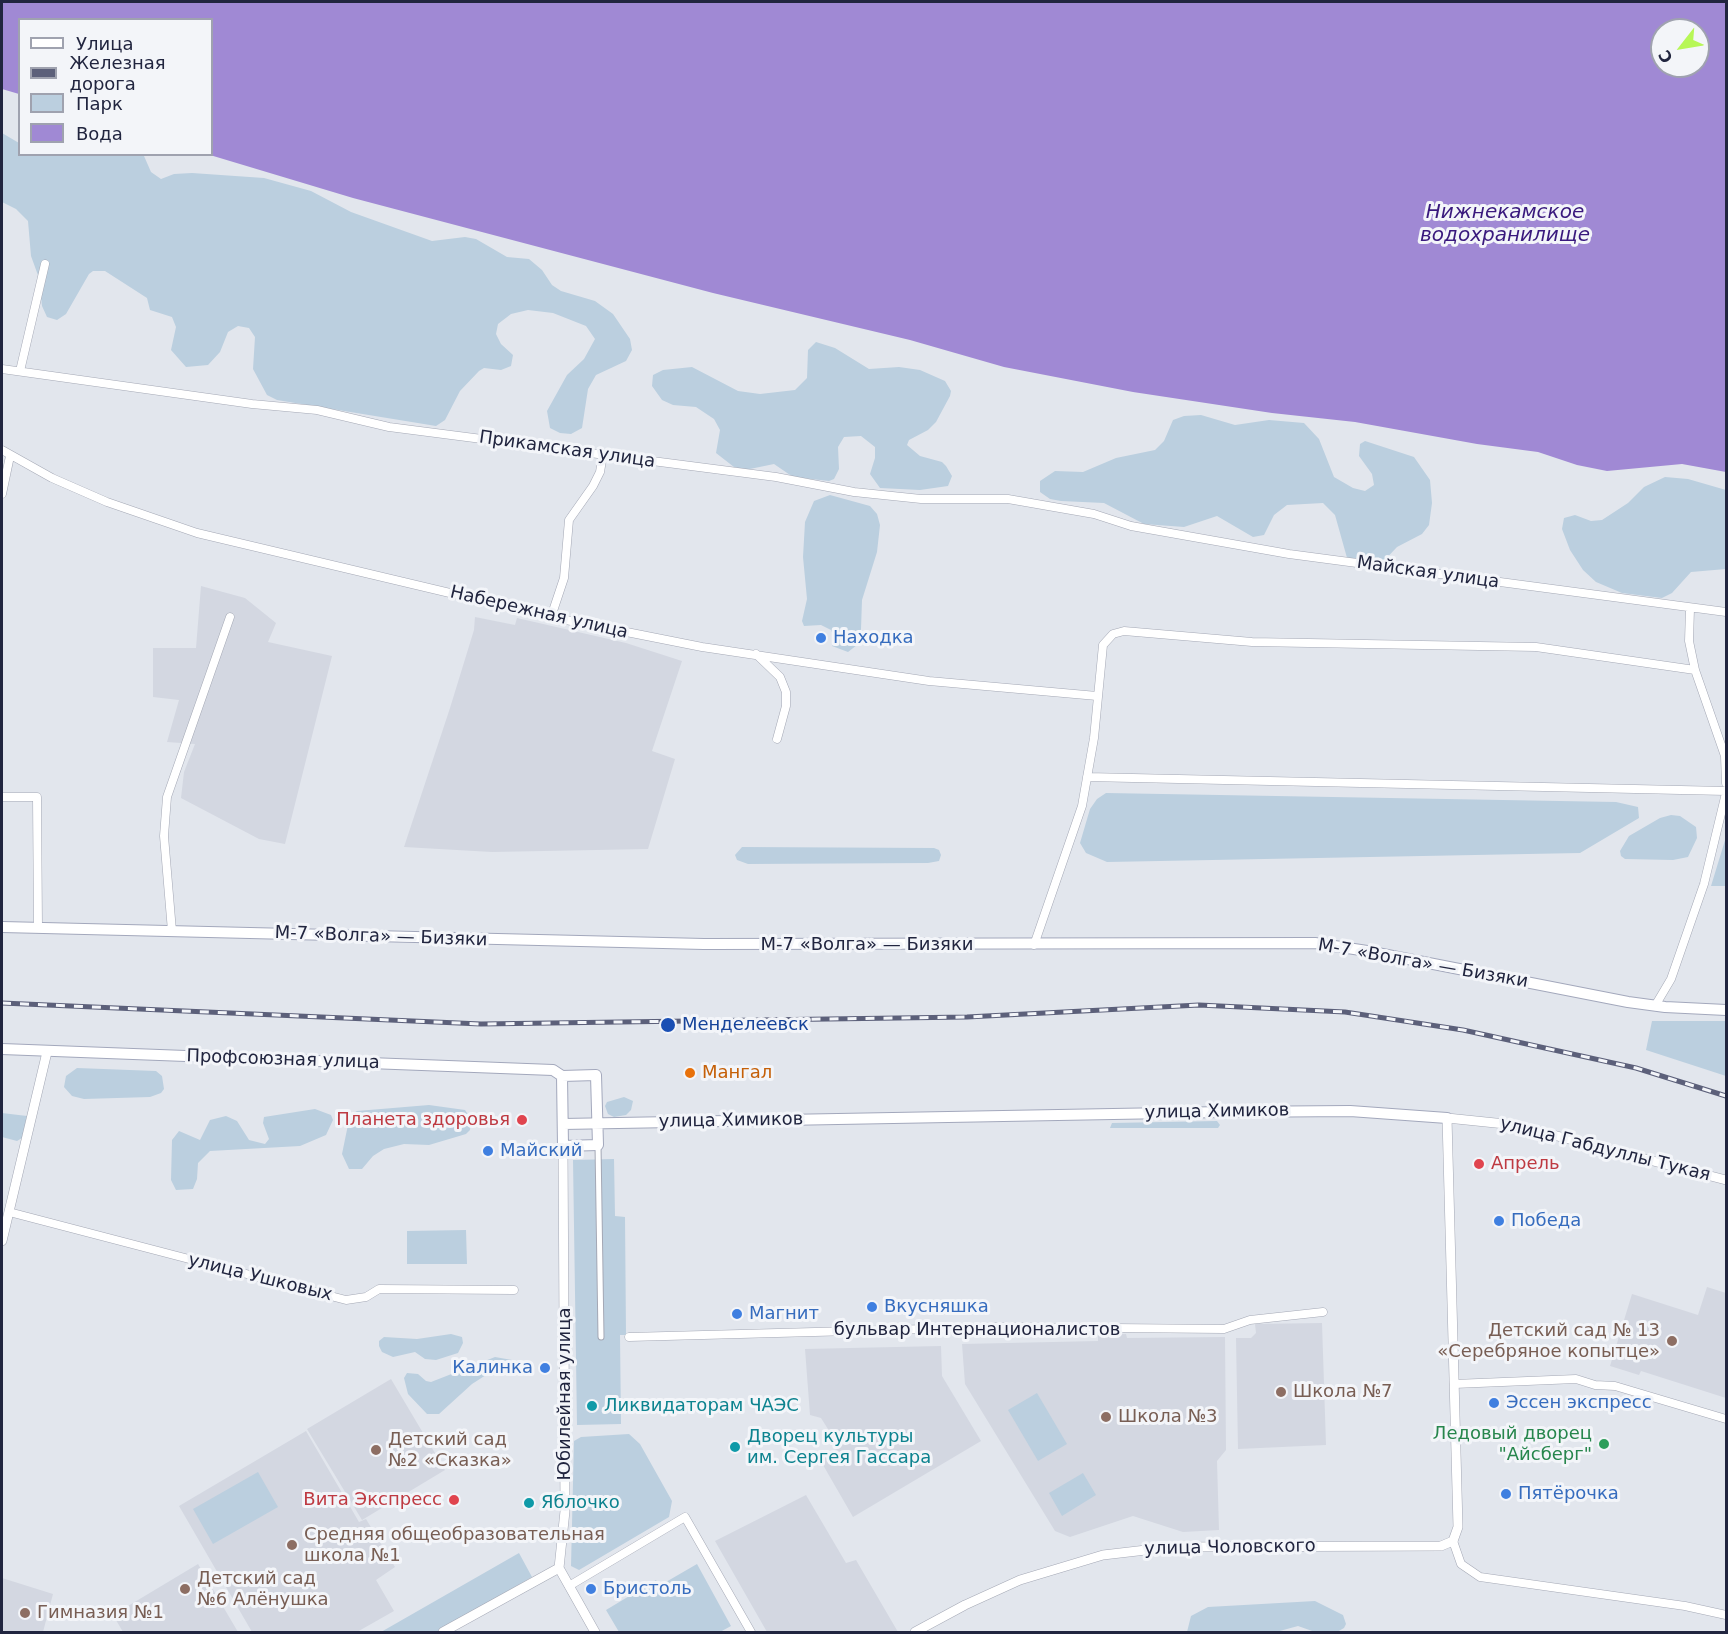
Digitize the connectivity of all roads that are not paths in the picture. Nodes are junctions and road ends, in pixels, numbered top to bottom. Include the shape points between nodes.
1 (45, 264) dead end
2 (2, 369) edge
3 (20, 371) junction
4 (2, 450) edge
5 (603, 454) junction
6 (10, 456) junction
7 (2, 494) edge
8 (1131, 526) joint
9 (1690, 609) junction
10 (1726, 612) edge
11 (230, 617) dead end
12 (551, 617) junction
13 (756, 654) junction
14 (1695, 670) junction
15 (1097, 696) junction
16 (777, 738) dead end
17 (1087, 777) junction
18 (1726, 783) edge
19 (1726, 792) edge
20 (2, 797) edge
21 (2, 927) edge
22 (38, 928) junction
23 (172, 931) junction
24 (1034, 945) junction
25 (1655, 1006) junction
26 (1726, 1010) edge
27 (2, 1049) edge
28 (47, 1052) junction
29 (562, 1076) junction
30 (1447, 1118) junction
31 (563, 1124) junction
32 (597, 1124) junction
33 (598, 1144) junction
34 (563, 1146) junction
35 (1726, 1180) edge
36 (7, 1208) edge
37 (2, 1242) edge
38 (514, 1290) dead end
39 (1323, 1312) dead end
40 (601, 1337) dead end
41 (629, 1337) dead end
42 (1454, 1384) junction
43 (1726, 1419) edge
44 (1453, 1541) junction
45 (559, 1568) junction
46 (569, 1586) junction
47 (1726, 1615) edge
48 (443, 1632) edge
49 (595, 1632) edge
50 (751, 1632) edge
51 (915, 1632) edge

1 - 3 street
2 - 3 street, Прикамская улица
3 - 5 street, Прикамская улица via 317,410 389,427
4 - 6 street, Набережная улица
5 - 8 street, Прикамская улица via 776,477 854,492 921,499 1008,499 1094,514
5 - 12 street via 593,486 569,520 564,578
6 - 7 street
6 - 12 street, Набережная улица via 107,502 197,533
8 - 9 street, Майская улица via 1289,554
9 - 10 street, Майская улица
9 - 14 street via 1689,641
11 - 23 street via 167,796 164,836
12 - 13 street, Набережная улица
13 - 15 street, Набережная улица via 929,681
13 - 16 street via 780,677 786,692
14 - 15 street via 1536,647 1252,642 1124,631 1113,634 1103,645
14 - 18 street via 1725,756
15 - 17 street
17 - 19 street
17 - 24 street via 1082,806
19 - 25 street via 1704,884 1671,979
20 - 22 street via 37,797
21 - 22 main road, М-7 «Волга» — Бизяки
22 - 23 main road, М-7 «Волга» — Бизяки
23 - 24 main road, М-7 «Волга» — Бизяки via 692,944
24 - 25 main road, М-7 «Волга» — Бизяки via 1315,943
25 - 26 main road, М-7 «Волга» — Бизяки
27 - 28 main road, Профсоюзная улица
28 - 29 main road, Профсоюзная улица via 553,1070
28 - 36 street
29 - 31 main road
29 - 32 main road, Профсоюзная улица via 596,1075
30 - 32 main road, улица Химиков via 1350,1111
30 - 35 street, улица Габдуллы Тукая via 1515,1125
30 - 42 street
31 - 32 main road, улица Химиков
31 - 34 main road
32 - 33 main road
33 - 34 main road
33 - 40 street
34 - 45 street, Юбилейная улица via 565,1511
36 - 37 street
36 - 38 street, улица Ушковых via 346,1300 379,1289
39 - 41 street, бульвар Интернационалистов via 1250,1320 1224,1329 1000,1327
42 - 43 street via 1576,1379 1615,1386
42 - 44 street via 1458,1527
44 - 47 street via 1461,1564 1480,1577
44 - 51 street, улица Чоловского via 1441,1546 1172,1547 1103,1555 1020,1580
45 - 46 street
45 - 48 street
46 - 49 street
46 - 50 street via 685,1517

